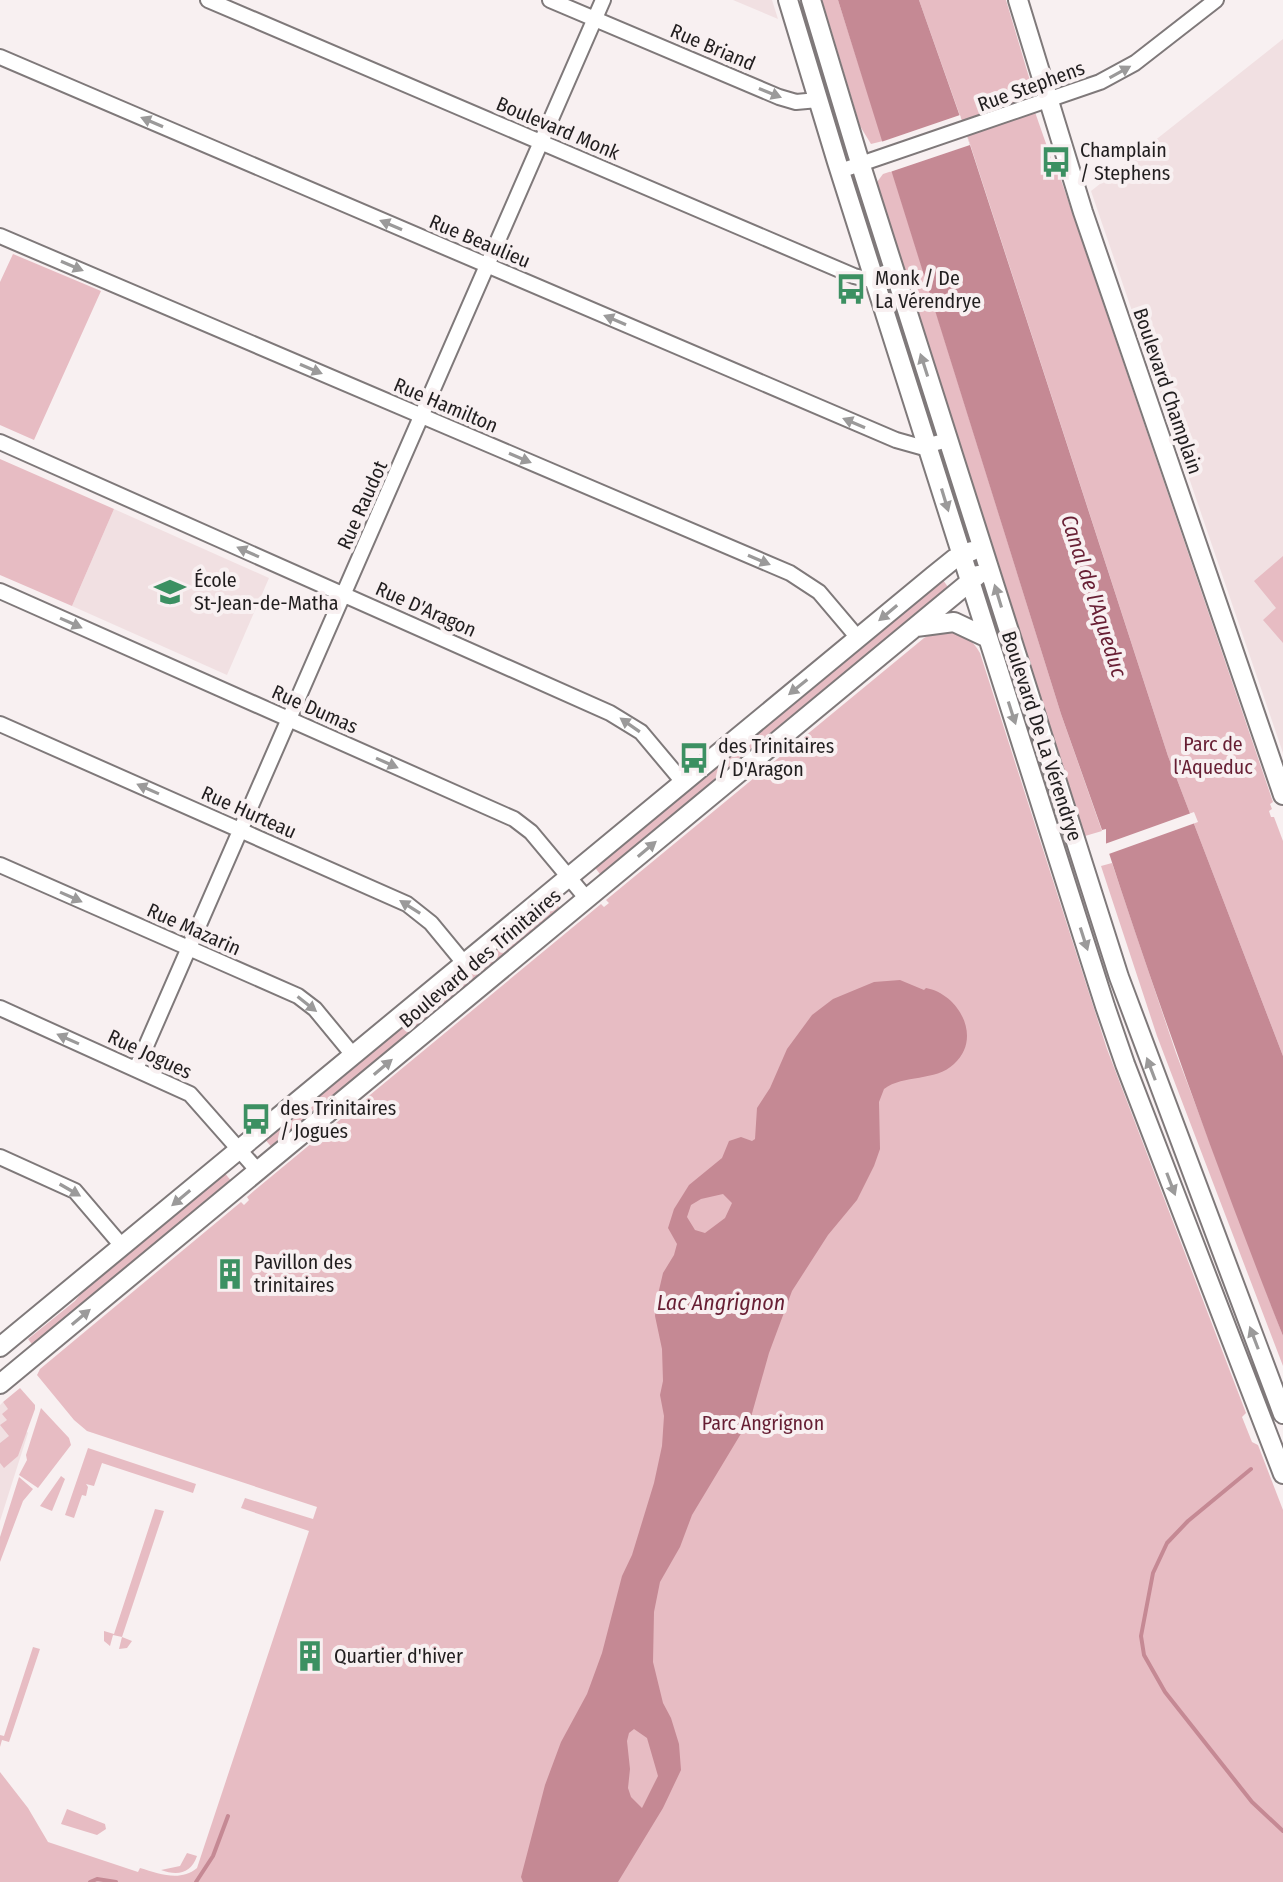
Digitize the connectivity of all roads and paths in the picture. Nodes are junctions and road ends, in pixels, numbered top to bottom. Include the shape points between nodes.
1 (208, 0) edge
2 (550, 0) edge
3 (603, 0) edge
4 (788, 0) edge
5 (811, 0) edge
6 (1018, 0) edge
7 (1216, 0) edge
8 (595, 20) junction
9 (0, 57) edge
10 (818, 100) junction
11 (1048, 102) junction
12 (542, 143) junction
13 (861, 165) junction
14 (840, 171) junction
15 (0, 236) edge
16 (489, 267) junction
17 (894, 270) junction
18 (874, 277) junction
19 (422, 416) junction
20 (948, 440) junction
21 (0, 442) edge
22 (928, 446) junction
23 (982, 547) junction
24 (962, 555) junction
25 (989, 566) junction
26 (970, 581) junction
27 (0, 591) edge
28 (345, 595) junction
29 (914, 628) junction
30 (858, 638) junction
31 (988, 638) junction
32 (290, 719) junction
33 (0, 724) edge
34 (683, 782) junction
35 (1283, 795) edge
36 (241, 831) junction
37 (0, 865) edge
38 (569, 877) junction
39 (587, 899) junction
40 (189, 949) junction
41 (464, 963) junction
42 (0, 1008) edge
43 (353, 1055) junction
44 (136, 1069) junction
45 (240, 1149) junction
46 (0, 1157) edge
47 (258, 1171) junction
48 (122, 1246) junction
49 (2, 1342) edge
50 (21, 1366) junction
51 (0, 1384) edge
52 (1283, 1414) edge
53 (1283, 1474) edge

1 - 12 street, Boulevard Monk
2 - 8 street, Rue Briand
3 - 8 street, Rue Raudot
4 - 10 main road, Boulevard De La Vérendrye
5 - 13 main road, Boulevard De La Vérendrye
6 - 11 main road, Boulevard Champlain
11 -> 7 street, Rue Stephens via 1135,63
8 -> 10 street, Rue Briand via 779,97
8 - 12 street, Rue Raudot
16 -> 9 street, Rue Beaulieu
10 - 14 main road, Boulevard De La Vérendrye
11 - 13 street, Rue Stephens
11 - 35 main road, Boulevard Champlain
12 - 16 street, Rue Raudot
12 - 18 street, Boulevard Monk via 854,276
13 - 14 street, Rue Stephens
13 - 17 main road, Boulevard De La Vérendrye
14 - 18 main road, Boulevard De La Vérendrye
15 -> 19 street, Rue Hamilton
16 - 19 street, Rue Raudot
22 -> 16 street, Rue Beaulieu via 896,440
17 - 18 street
20 -> 17 main road, Boulevard De La Vérendrye
18 - 22 main road, Boulevard De La Vérendrye
19 - 28 street, Rue Raudot
19 -> 30 street, Rue Hamilton via 800,579 827,600
20 - 22 street, Rue Beaulieu
20 - 23 main road, Boulevard De La Vérendrye
28 -> 21 street, Rue D'Aragon
22 -> 24 main road, Boulevard De La Vérendrye
23 - 24 main road, Boulevard des Trinitaires
23 - 25 main road, Boulevard De La Vérendrye
24 - 26 main road, Boulevard De La Vérendrye
24 -> 30 main road, Boulevard des Trinitaires
25 - 26 main road, Boulevard des Trinitaires
52 -> 25 main road, Boulevard De La Vérendrye via 1133,1019
26 - 29 main road, Boulevard des Trinitaires
26 - 31 main road, Boulevard De La Vérendrye
27 -> 32 street, Rue Dumas
28 - 32 street, Rue Raudot
34 -> 28 street, Rue D'Aragon via 641,732 623,719
29 - 31 main road via 954,622
39 -> 29 main road, Boulevard des Trinitaires
30 -> 34 main road, Boulevard des Trinitaires
31 -> 53 main road, Boulevard De La Vérendrye via 1125,1064
32 - 36 street, Rue Raudot
32 -> 38 street, Rue Dumas via 514,819
36 -> 33 street, Rue Hurteau
34 - 38 main road, Boulevard des Trinitaires
36 - 40 street, Rue Raudot
41 -> 36 street, Rue Hurteau via 431,923 407,904
37 -> 40 street, Rue Mazarin
38 - 39 street, Rue Dumas
38 - 41 main road, Boulevard des Trinitaires
47 -> 39 main road, Boulevard des Trinitaires
40 -> 43 street, Rue Mazarin via 307,1002
40 - 44 street, Rue Raudot
41 - 43 main road, Boulevard des Trinitaires
44 -> 42 street, Rue Jogues
43 - 45 main road, Boulevard des Trinitaires
44 - 45 street, Rue Jogues via 190,1094
45 - 47 street, Rue Jogues
45 -> 48 main road, Boulevard des Trinitaires
46 -> 48 street via 75,1191
50 -> 47 main road, Boulevard des Trinitaires
48 - 49 main road, Boulevard des Trinitaires
49 - 50 street
50 - 51 main road, Boulevard des Trinitaires

